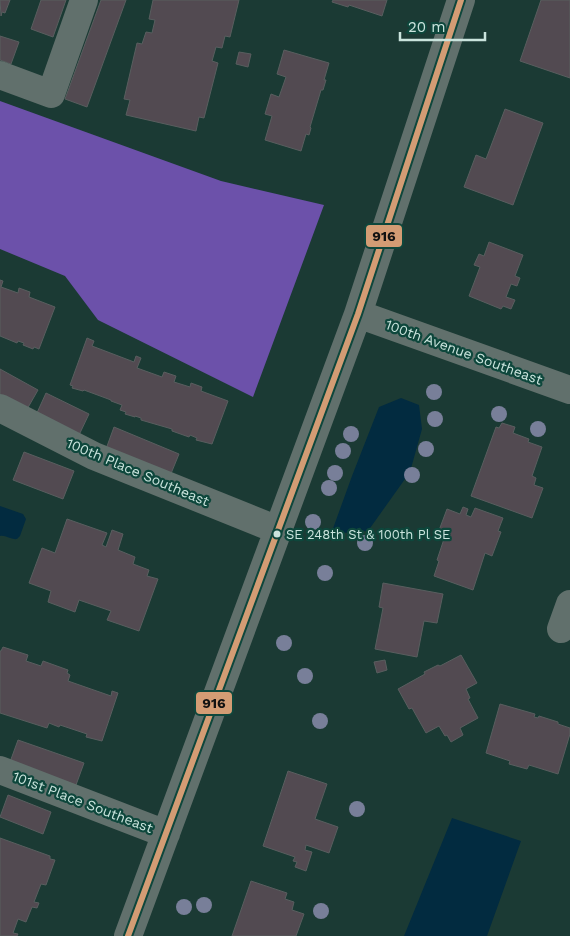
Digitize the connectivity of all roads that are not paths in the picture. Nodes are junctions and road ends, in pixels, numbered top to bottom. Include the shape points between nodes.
1 (84, 0) edge
2 (461, 0) edge
3 (0, 75) edge
4 (358, 314) junction
5 (570, 390) edge
6 (0, 408) edge
7 (278, 530) junction
8 (0, 770) edge
9 (166, 834) junction
10 (128, 936) edge

1 - 3 street via 51,94
2 - 4 street
4 - 5 street, 100th Avenue Southeast
4 - 7 street
6 - 7 street, 100th Place Southeast via 94,456
7 - 9 street
8 - 9 street, 101st Place Southeast
9 - 10 street

